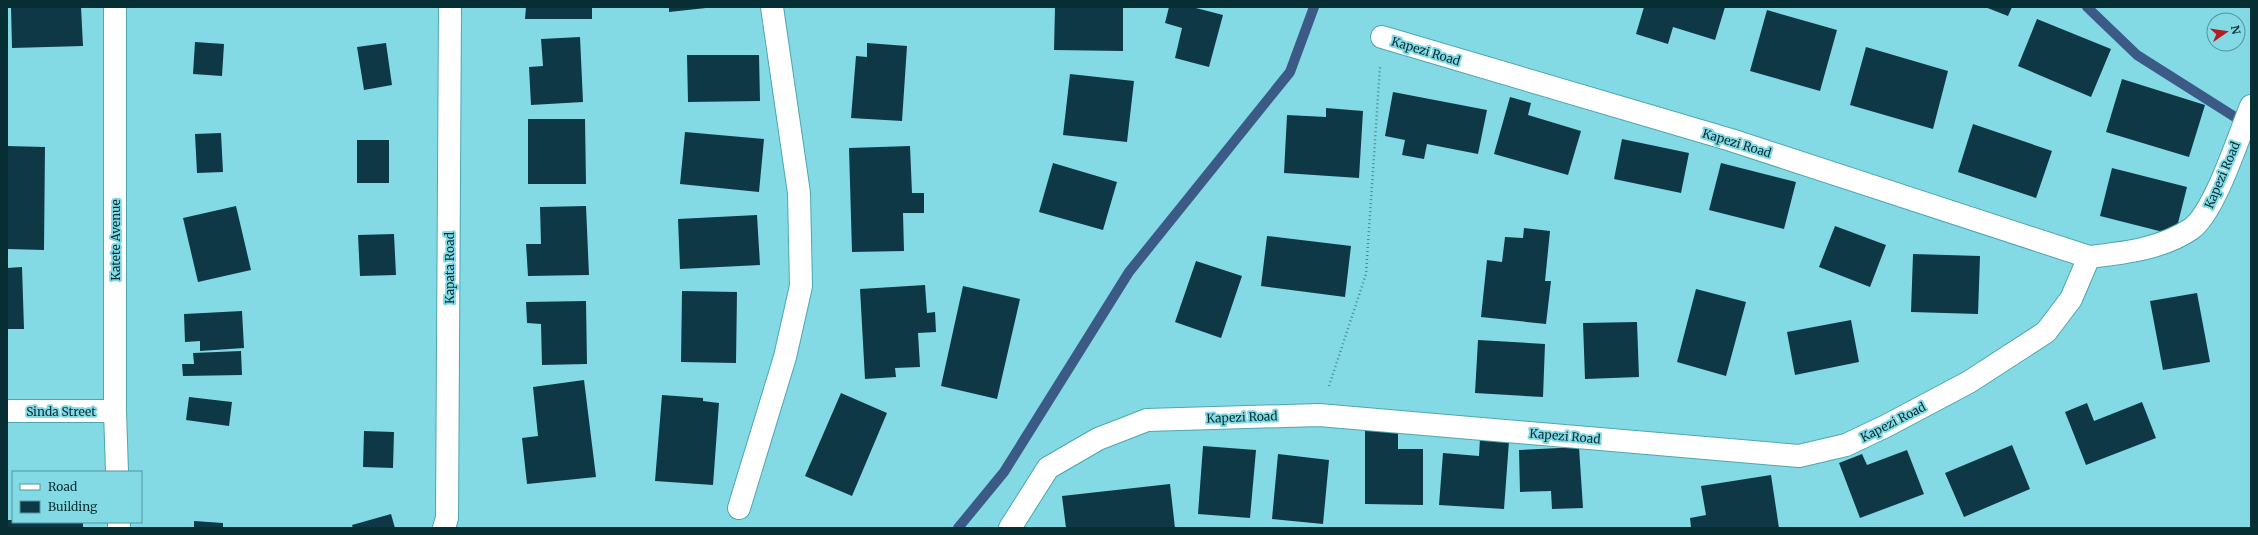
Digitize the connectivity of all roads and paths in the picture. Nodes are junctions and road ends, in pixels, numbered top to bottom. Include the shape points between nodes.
1 (115, 7) edge
2 (450, 7) edge
3 (772, 7) edge
4 (1382, 37) joint
5 (2248, 112) edge
6 (2089, 257) junction
7 (7, 410) edge
8 (115, 411) junction
9 (1319, 415) junction
10 (117, 471) edge
11 (739, 508) dead end
12 (444, 528) edge
13 (1010, 528) edge

1 - 8 street, Katete Avenue
2 - 12 street, Kapata Road via 447,518
3 - 11 street via 799,194 801,286 785,357
4 - 6 street, Kapezi Road via 1731,140
4 - 9 path via 1366,274
5 - 6 street, Kapezi Road via 2210,207 2192,228 2169,241 2125,253
6 - 9 street, Kapezi Road via 2071,299 2046,332 1969,382 1886,426 1846,445 1799,456
7 - 8 street, Sinda Street
8 - 10 street, Katete Avenue
9 - 13 street, Kapezi Road via 1147,420 1098,439 1048,468

